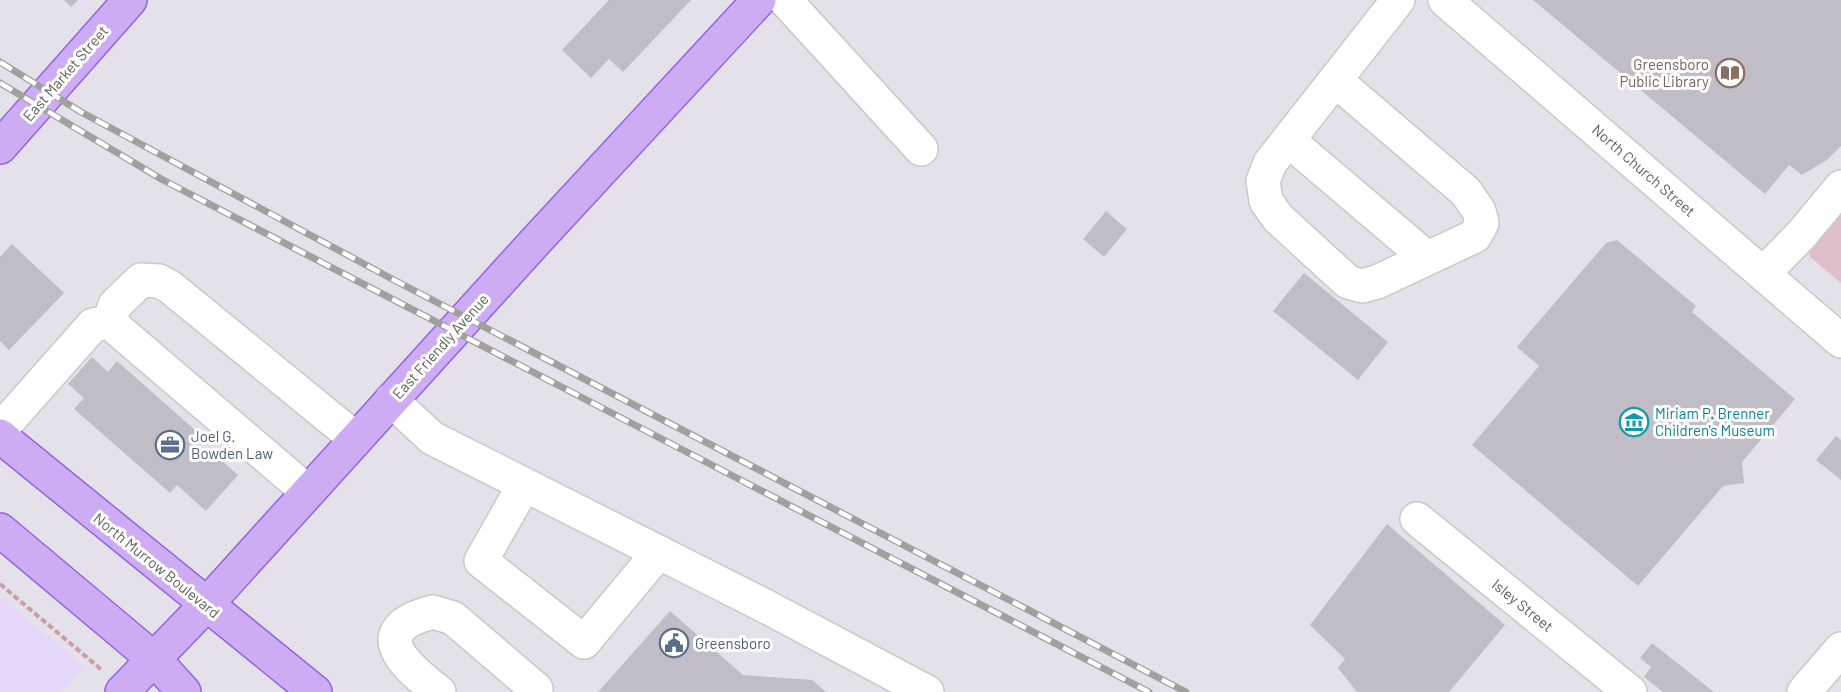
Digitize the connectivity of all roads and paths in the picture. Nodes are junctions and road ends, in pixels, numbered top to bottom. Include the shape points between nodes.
1 (130, 0) edge
2 (759, 0) edge
3 (784, 0) edge
4 (1398, 0) edge
5 (1445, 0) edge
6 (1335, 80) junction
7 (1288, 140) junction
8 (0, 147) edge
9 (921, 149) dead end
10 (1841, 187) edge
11 (1427, 258) junction
12 (1764, 273) junction
13 (109, 322) junction
14 (1841, 341) edge
15 (391, 400) junction
16 (0, 430) edge
17 (0, 436) edge
18 (356, 439) junction
19 (524, 485) junction
20 (308, 492) junction
21 (1417, 519) dead end
22 (0, 530) edge
23 (659, 552) junction
24 (0, 584) edge
25 (206, 605) junction
26 (1841, 649) edge
27 (155, 660) junction
28 (116, 684) edge
29 (184, 692) edge
30 (315, 692) edge
31 (439, 692) edge
32 (534, 692) edge
33 (927, 692) edge
34 (1630, 692) edge
35 (1804, 692) edge

1 - 8 main road, East Market Street
2 - 15 main road, East Friendly Avenue
3 - 9 street
4 - 6 street
5 - 12 street, North Church Street
6 - 7 street
6 - 11 street via 1467,192 1479,211 1482,223 1475,236
7 - 11 street
7 - 11 street via 1270,163 1263,181 1266,201 1278,218 1348,282 1362,286 1377,282
10 - 12 street
12 - 14 street, North Church Street
13 - 16 street via 93,325
13 - 18 street via 115,305 141,280 159,281
13 - 20 street
15 - 18 main road, East Friendly Avenue
15 - 19 street via 432,438
17 - 25 main road, North Murrow Boulevard
18 - 20 main road, East Friendly Avenue
19 - 23 street
19 - 23 street via 481,561 584,642
20 - 25 main road, East Friendly Avenue
21 - 34 street, Isley Street
22 - 27 main road
23 - 33 street
24 - 28 path
25 - 27 main road, East Friendly Avenue
25 - 30 main road, North Murrow Boulevard
26 - 35 street
27 - 28 main road, East Friendly Avenue
27 - 29 main road
31 - 32 street via 410,670 395,646 397,634 406,623 433,612 453,618 536,689

